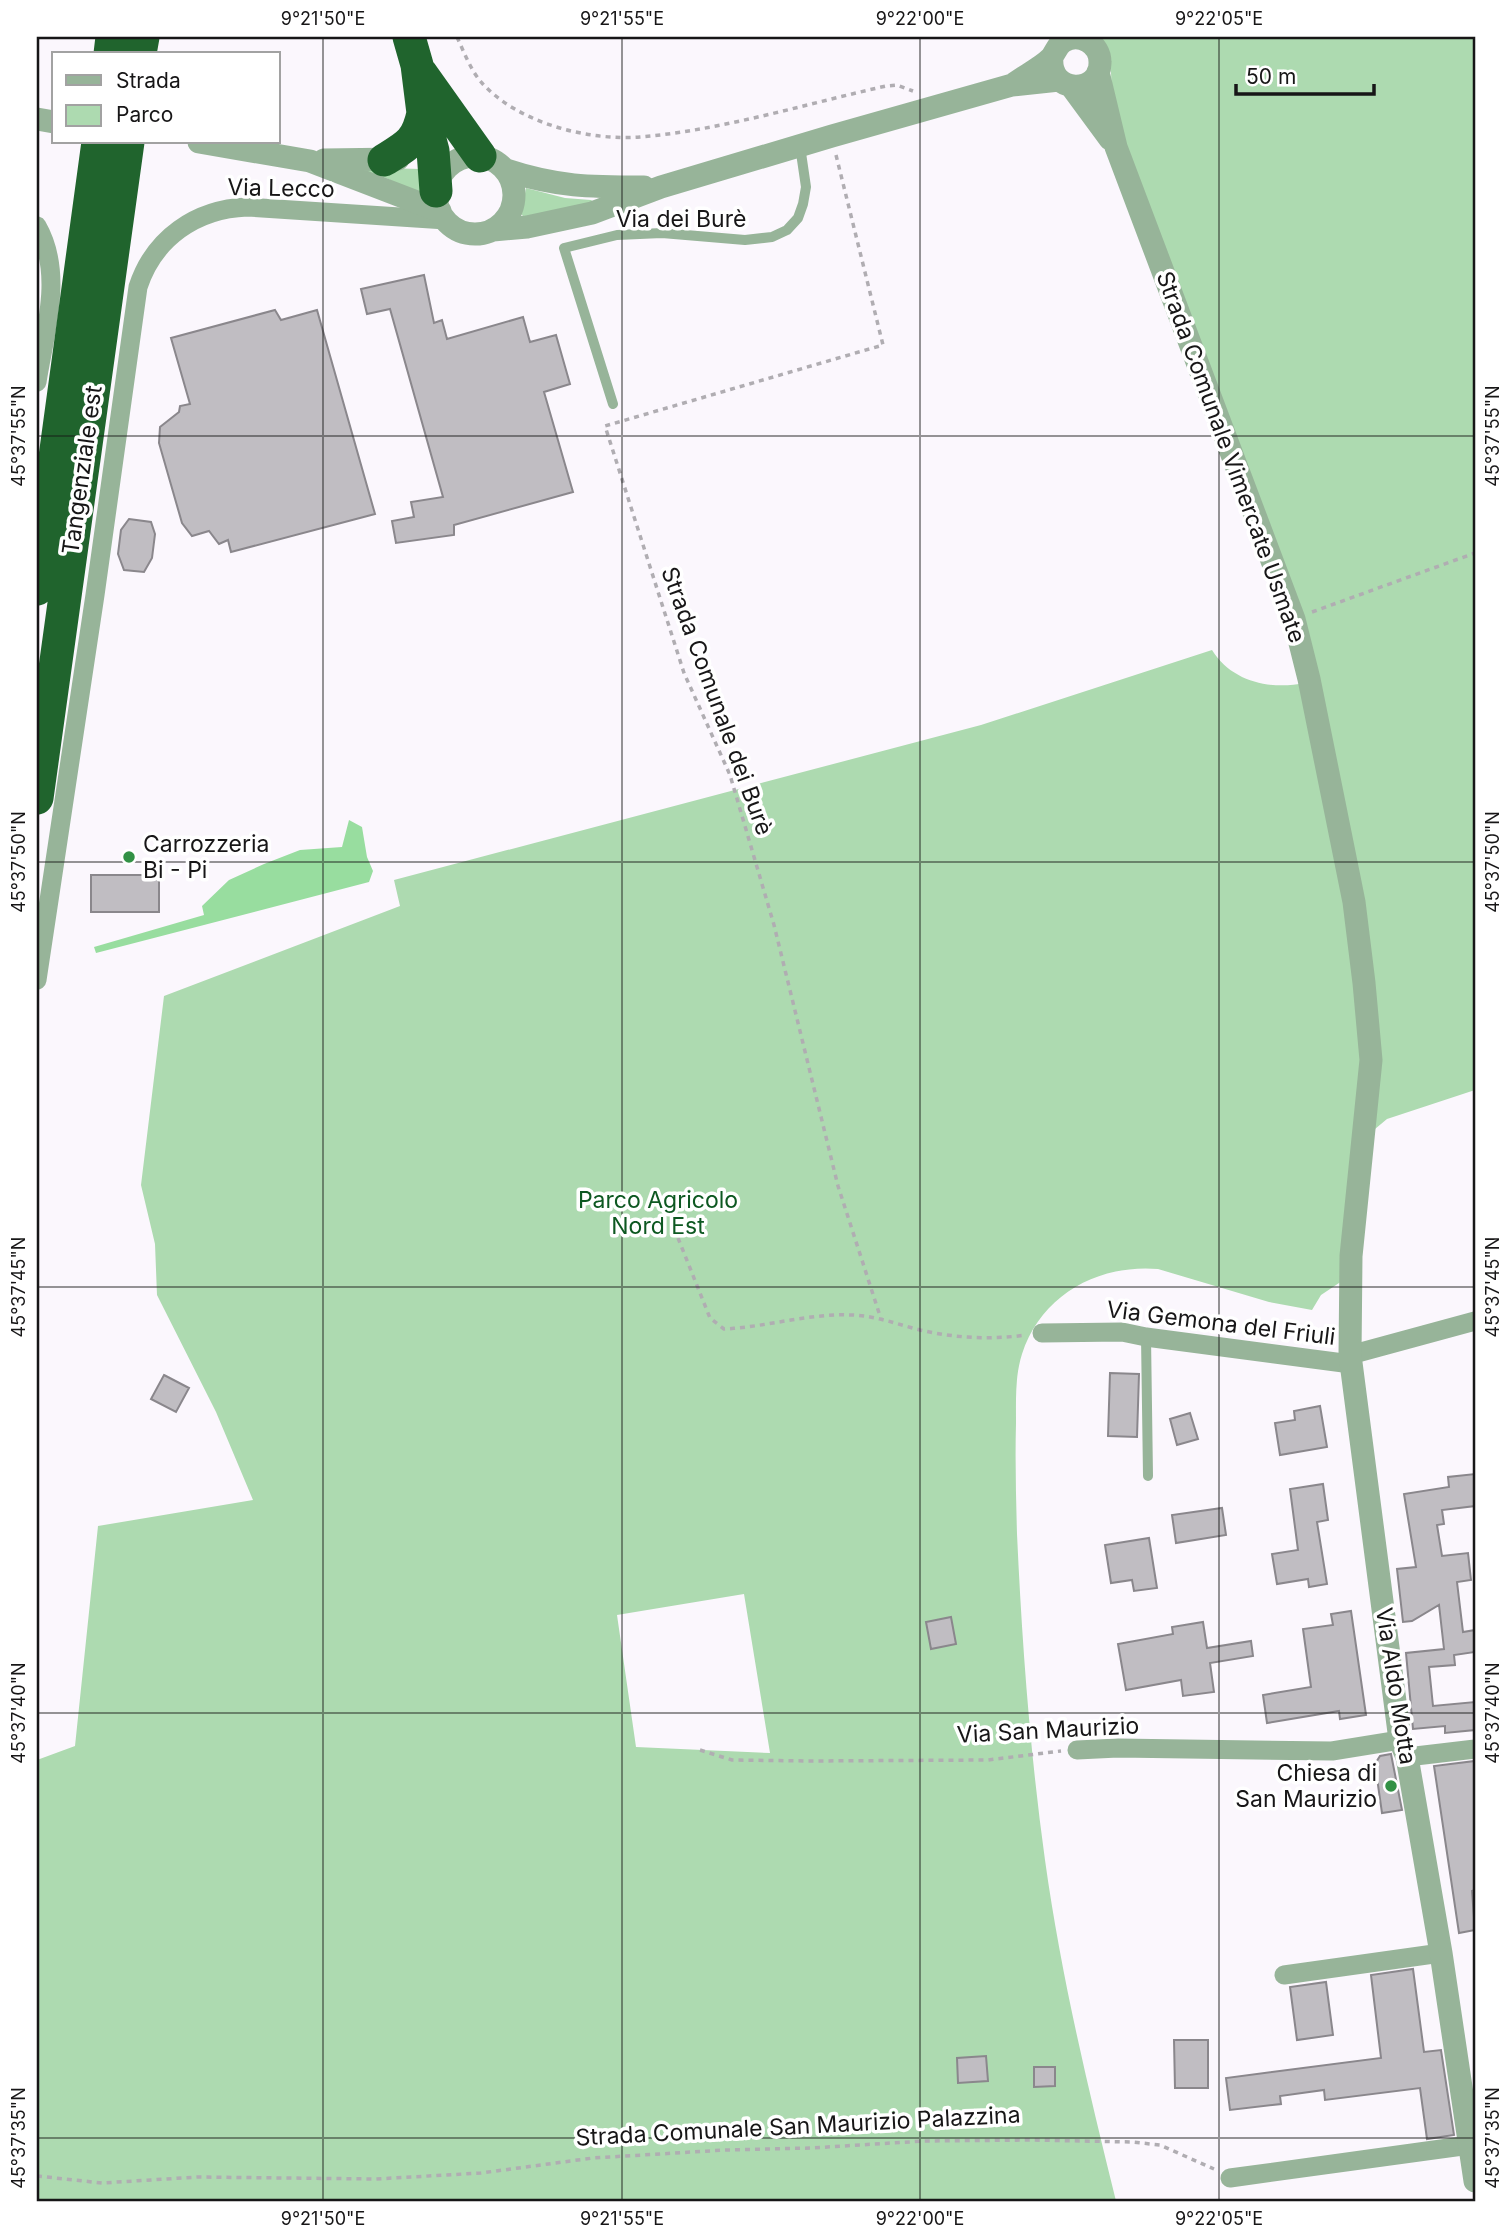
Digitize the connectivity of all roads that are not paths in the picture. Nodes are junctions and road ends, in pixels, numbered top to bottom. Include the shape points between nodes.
1 (1083, 38) edge
2 (137, 41) edge
3 (1056, 46) edge
4 (413, 51) edge
5 (114, 52) edge
6 (1098, 72) junction
7 (1065, 83) junction
8 (1012, 85) junction
9 (423, 113) junction
10 (98, 144) edge
11 (128, 144) edge
12 (211, 144) edge
13 (800, 146) junction
14 (1116, 147) junction
15 (384, 160) junction
16 (310, 161) junction
17 (457, 181) junction
18 (661, 187) junction
19 (37, 226) edge
20 (493, 229) junction
21 (37, 382) edge
22 (613, 404) dead end
23 (37, 589) edge
24 (37, 798) edge
25 (37, 980) edge
26 (1475, 1321) edge
27 (1042, 1333) road end
28 (1146, 1338) junction
29 (1351, 1360) junction
30 (1148, 1476) dead end
31 (1403, 1748) junction
32 (1475, 1749) edge
33 (1077, 1750) road end
34 (1441, 1953) junction
35 (1284, 1975) dead end
36 (1470, 2146) junction
37 (1230, 2178) road end
38 (1475, 2181) edge

1 - 3 street
1 - 6 street via 1098,52
2 - 5 highway
3 - 7 street via 1052,69
3 - 8 street
4 - 9 highway
4 - 17 highway via 438,99
6 - 7 street via 1084,86
6 - 14 street, Strada Comunale Vimercate Usmate
7 - 8 street
7 - 14 street, Strada Comunale Vimercate Usmate
8 - 13 street
9 - 15 highway via 419,131 409,145
9 - 17 highway via 430,135
10 - 23 highway, Tangenziale est
11 - 24 highway, Tangenziale est
12 - 16 street
13 - 18 street
13 - 22 lane, Via dei Burè via 806,187 799,218 772,237 617,235 564,248
14 - 29 street, Strada Comunale Vimercate Usmate via 1294,619 1354,902 1371,1060 1351,1256
15 - 16 street
15 - 17 street
16 - 17 street
17 - 18 street
17 - 20 street via 463,232
17 - 20 street via 511,179 514,198 508,217
17 - 25 street, Via Lecco via 231,207 187,225 149,260 138,287
18 - 20 street via 592,213
19 - 21 street via 51,264
26 - 29 street
27 - 28 street, Via Gemona del Friuli via 1122,1332
28 - 29 street, Via Gemona del Friuli
28 - 30 lane
29 - 31 street, Via Aldo Motta
31 - 32 street, Via San Maurizio
31 - 33 street, Via San Maurizio
31 - 34 street, Via Aldo Motta
34 - 35 street
34 - 36 street, Via Aldo Motta
36 - 37 street
36 - 38 street, Via Aldo Motta

